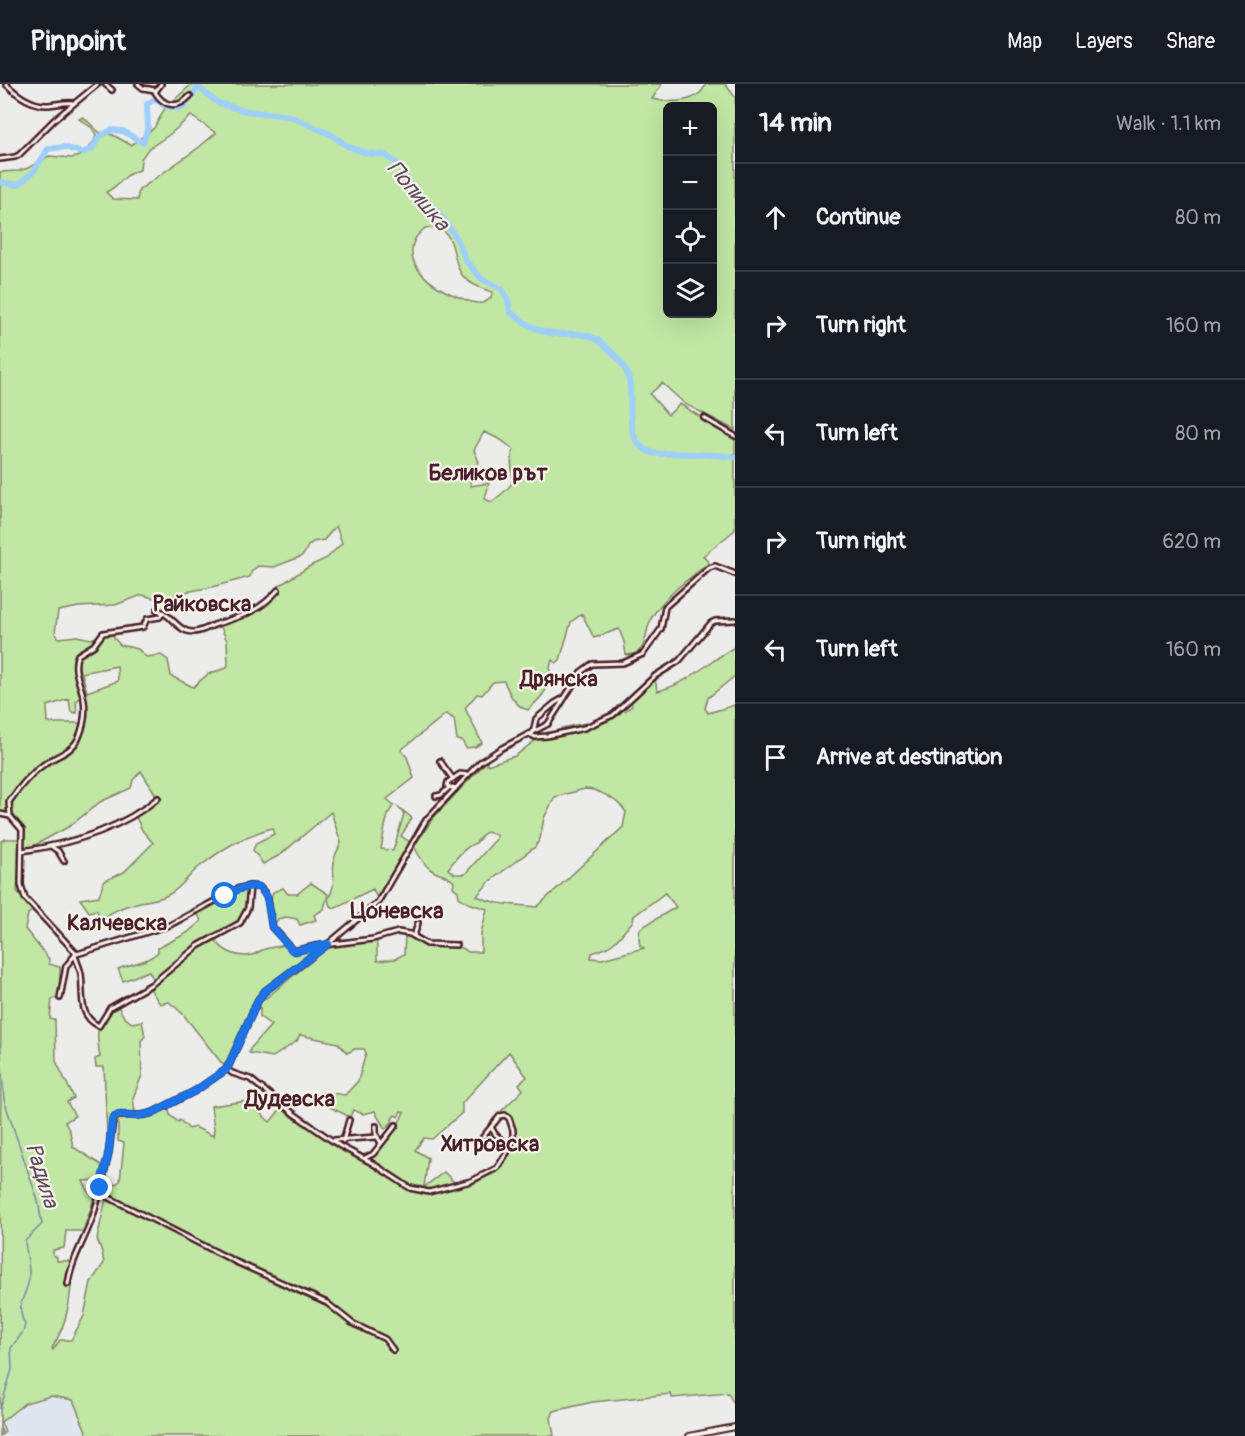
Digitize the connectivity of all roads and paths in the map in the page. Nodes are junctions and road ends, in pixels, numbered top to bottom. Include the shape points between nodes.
1 (6, 84) edge
2 (98, 84) edge
3 (105, 84) edge
4 (138, 84) edge
5 (161, 84) edge
6 (112, 90) dead end
7 (155, 90) junction
8 (190, 96) dead end
9 (74, 103) junction
10 (0, 159) edge
11 (704, 418) dead end
12 (735, 436) edge
13 (735, 574) edge
14 (278, 590) dead end
15 (157, 610) dead end
16 (163, 612) junction
17 (735, 620) edge
18 (565, 698) junction
19 (531, 733) junction
20 (440, 761) dead end
21 (468, 775) junction
22 (453, 779) junction
23 (450, 787) junction
24 (455, 789) junction
25 (436, 796) dead end
26 (158, 798) dead end
27 (0, 814) edge
28 (10, 816) junction
29 (51, 847) junction
30 (22, 851) junction
31 (64, 861) dead end
32 (250, 886) junction
33 (418, 923) dead end
34 (414, 936) junction
35 (328, 944) junction
36 (456, 945) dead end
37 (76, 955) junction
38 (60, 998) dead end
39 (227, 1069) junction
40 (350, 1120) dead end
41 (396, 1125) dead end
42 (376, 1126) dead end
43 (491, 1126) junction
44 (377, 1137) junction
45 (483, 1137) dead end
46 (332, 1140) junction
47 (343, 1141) junction
48 (381, 1143) junction
49 (510, 1148) junction
50 (363, 1158) junction
51 (100, 1191) junction
52 (68, 1284) dead end
53 (393, 1350) dead end
54 (735, 1427) edge
55 (689, 1436) edge

1 - 9 street via 33,104
2 - 9 street
3 - 6 street
4 - 7 street
5 - 7 street
7 - 8 street via 163,102 173,106
9 - 10 street via 19,155
11 - 12 street
13 - 18 street via 716,566 708,568 665,608 661,629 643,654 623,663 601,662 586,667
14 - 16 street via 251,613 199,632 182,629
15 - 16 street
16 - 28 street via 160,617 147,619 143,627 103,633 94,645 78,655 76,665 85,719 78,741 20,787 9,802
17 - 19 street via 711,623 679,661 655,676 613,715 596,724 547,736 535,737
18 - 19 street via 548,724
18 - 19 street via 536,719
19 - 21 street via 491,755
20 - 22 street
21 - 22 street via 460,774
21 - 24 street
22 - 23 street via 447,783
23 - 24 street
23 - 25 street
24 - 35 street via 421,827 382,898
26 - 29 street via 126,821
27 - 28 street
28 - 30 street via 22,830
29 - 30 street
29 - 31 street
30 - 37 street via 21,885 25,898
32 - 35 street via 264,891 272,927 292,950
32 - 37 street via 170,925
32 - 37 street via 248,908 240,923 198,946 144,990 110,1008 99,1026 85,1015
33 - 34 street
34 - 35 street via 398,932
34 - 36 street via 427,944
35 - 39 street via 265,991
37 - 38 street via 66,966
39 - 46 street via 250,1079
39 - 51 street via 152,1113 115,1116
40 - 47 street
41 - 48 street
42 - 44 street
43 - 45 street
43 - 49 street
43 - 49 street via 500,1116 509,1118 513,1130
44 - 47 street
44 - 48 street
46 - 47 street
46 - 50 street
48 - 50 street via 373,1154
49 - 50 street via 497,1168 471,1181 429,1192 410,1188
51 - 52 street
51 - 53 street via 236,1262 327,1303 352,1323 385,1339
54 - 55 street

